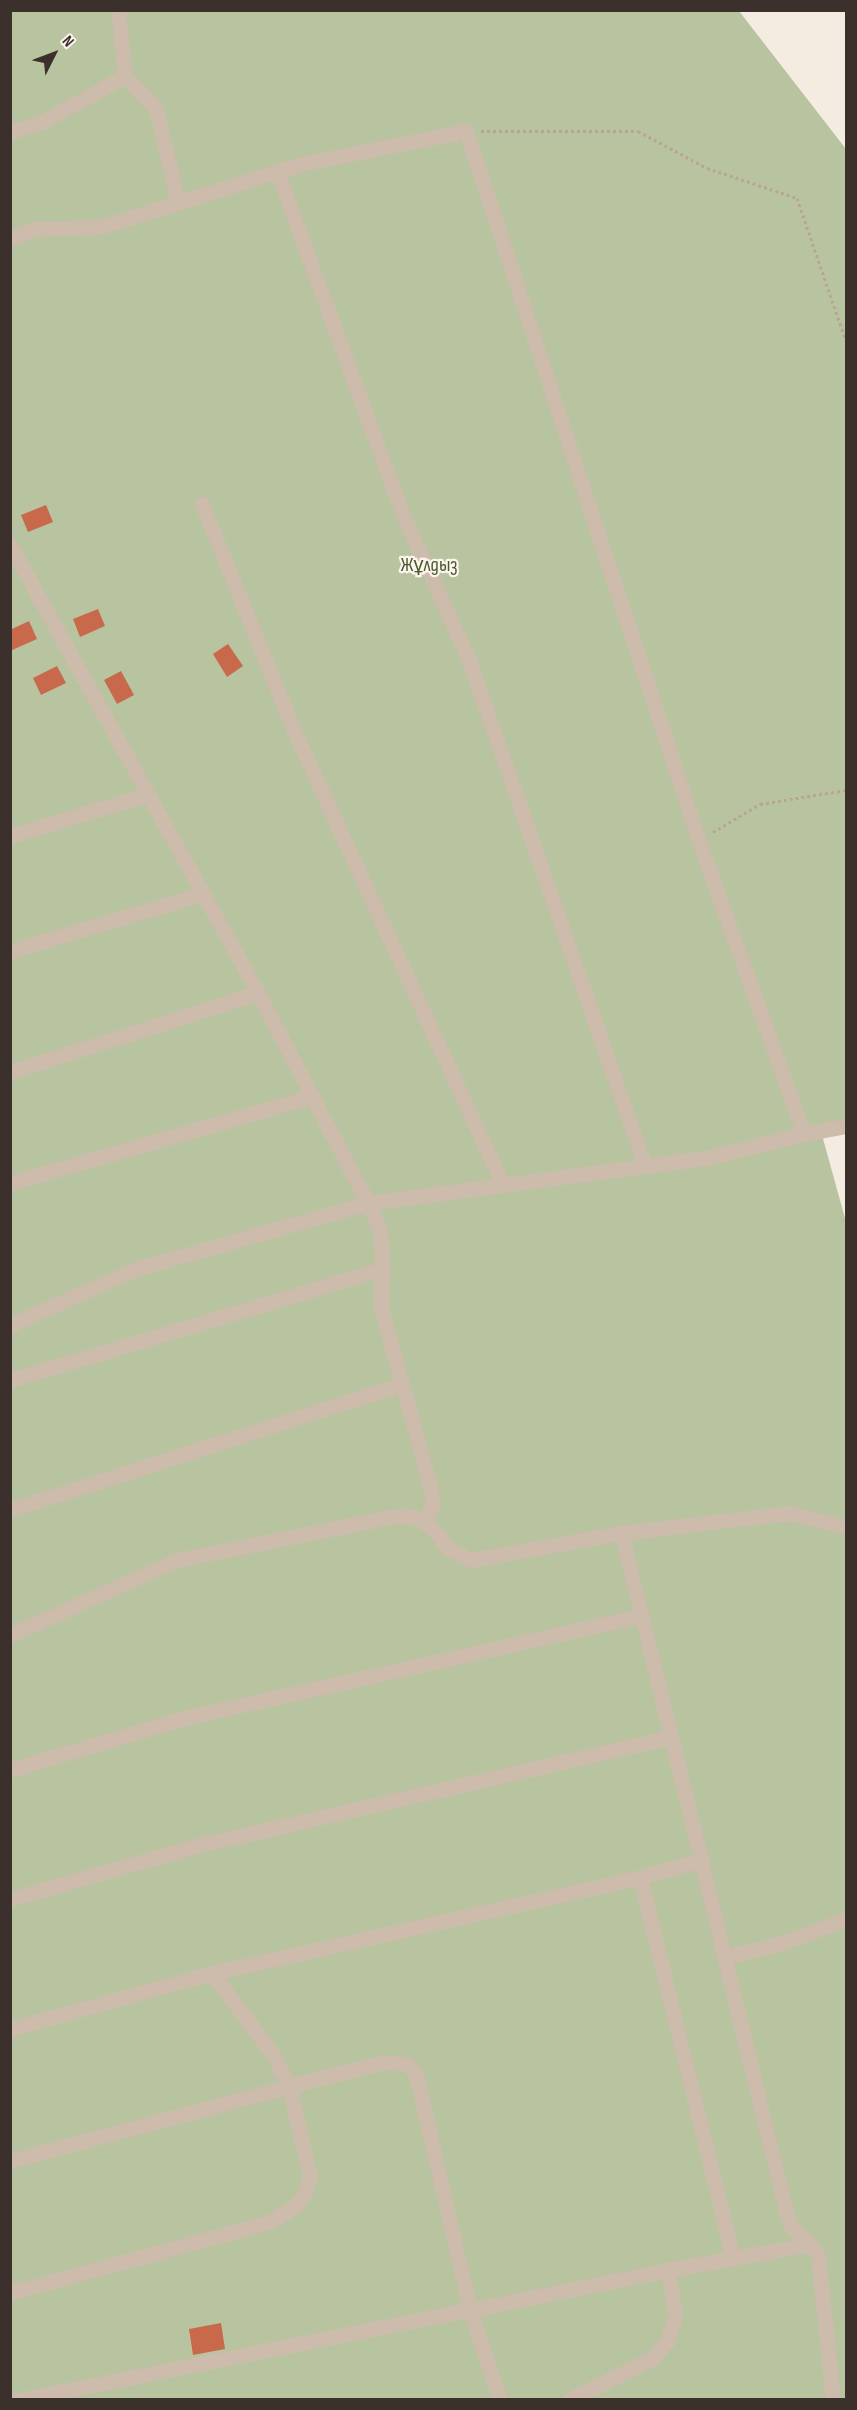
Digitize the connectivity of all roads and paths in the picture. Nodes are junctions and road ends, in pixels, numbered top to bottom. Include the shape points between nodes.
1 (118, 10) edge
2 (125, 76) junction
3 (466, 131) junction
4 (10, 132) edge
5 (277, 171) junction
6 (178, 202) junction
7 (10, 239) edge
8 (846, 341) edge
9 (202, 504) dead end
10 (10, 545) edge
11 (846, 790) edge
12 (146, 795) junction
13 (10, 836) edge
14 (699, 841) junction
15 (204, 894) junction
16 (10, 951) edge
17 (258, 993) junction
18 (10, 1072) edge
19 (314, 1096) junction
20 (846, 1126) edge
21 (804, 1134) junction
22 (645, 1166) junction
23 (10, 1183) edge
24 (502, 1183) junction
25 (368, 1203) junction
26 (382, 1269) junction
27 (10, 1325) edge
28 (10, 1380) edge
29 (402, 1384) junction
30 (10, 1510) edge
31 (424, 1522) junction
32 (846, 1527) edge
33 (621, 1533) junction
34 (642, 1616) junction
35 (10, 1635) edge
36 (671, 1737) junction
37 (10, 1770) edge
38 (701, 1860) junction
39 (640, 1877) junction
40 (10, 1899) edge
41 (846, 1919) edge
42 (726, 1957) junction
43 (212, 1972) junction
44 (10, 2029) edge
45 (289, 2086) junction
46 (10, 2161) edge
47 (811, 2244) junction
48 (733, 2259) junction
49 (668, 2270) junction
50 (10, 2293) edge
51 (470, 2310) junction
52 (18, 2400) edge
53 (500, 2400) edge
54 (570, 2400) edge
55 (833, 2400) edge

1 - 2 street
2 - 4 street via 42,122
2 - 6 street via 156,110
3 - 5 street
3 - 8 path via 638,131 707,168 797,198
3 - 14 street
5 - 6 street
5 - 22 street via 403,515 470,660
6 - 7 street via 100,227 35,229
9 - 24 street via 295,733
10 - 12 street
11 - 14 path via 760,804
12 - 13 street
12 - 15 street
14 - 21 street
15 - 16 street
15 - 17 street
17 - 18 street
17 - 19 street
19 - 23 street
19 - 25 street
20 - 21 street
21 - 22 street via 711,1157
22 - 24 street
24 - 25 street
25 - 26 street via 380,1228
25 - 27 street via 136,1269
26 - 28 street
26 - 29 street via 381,1308
29 - 30 street
29 - 31 street via 429,1482 432,1504
31 - 33 street via 457,1557 471,1560
31 - 35 street via 411,1516 395,1516 177,1560
32 - 33 street via 789,1513
33 - 34 street
34 - 36 street
34 - 37 street via 184,1718
36 - 38 street
36 - 40 street via 200,1845
38 - 39 street
38 - 42 street
39 - 43 street
39 - 48 street
41 - 42 street via 787,1941
42 - 47 street via 787,2216 792,2228
43 - 44 street
43 - 45 street via 272,2053
45 - 46 street
45 - 50 street via 310,2176 306,2193 296,2206 269,2222
45 - 51 street via 385,2062 407,2064 417,2074
47 - 48 street
47 - 55 street via 818,2256 824,2293
48 - 49 street
49 - 51 street
49 - 54 street via 675,2315 667,2342 651,2359
51 - 52 street
51 - 53 street

